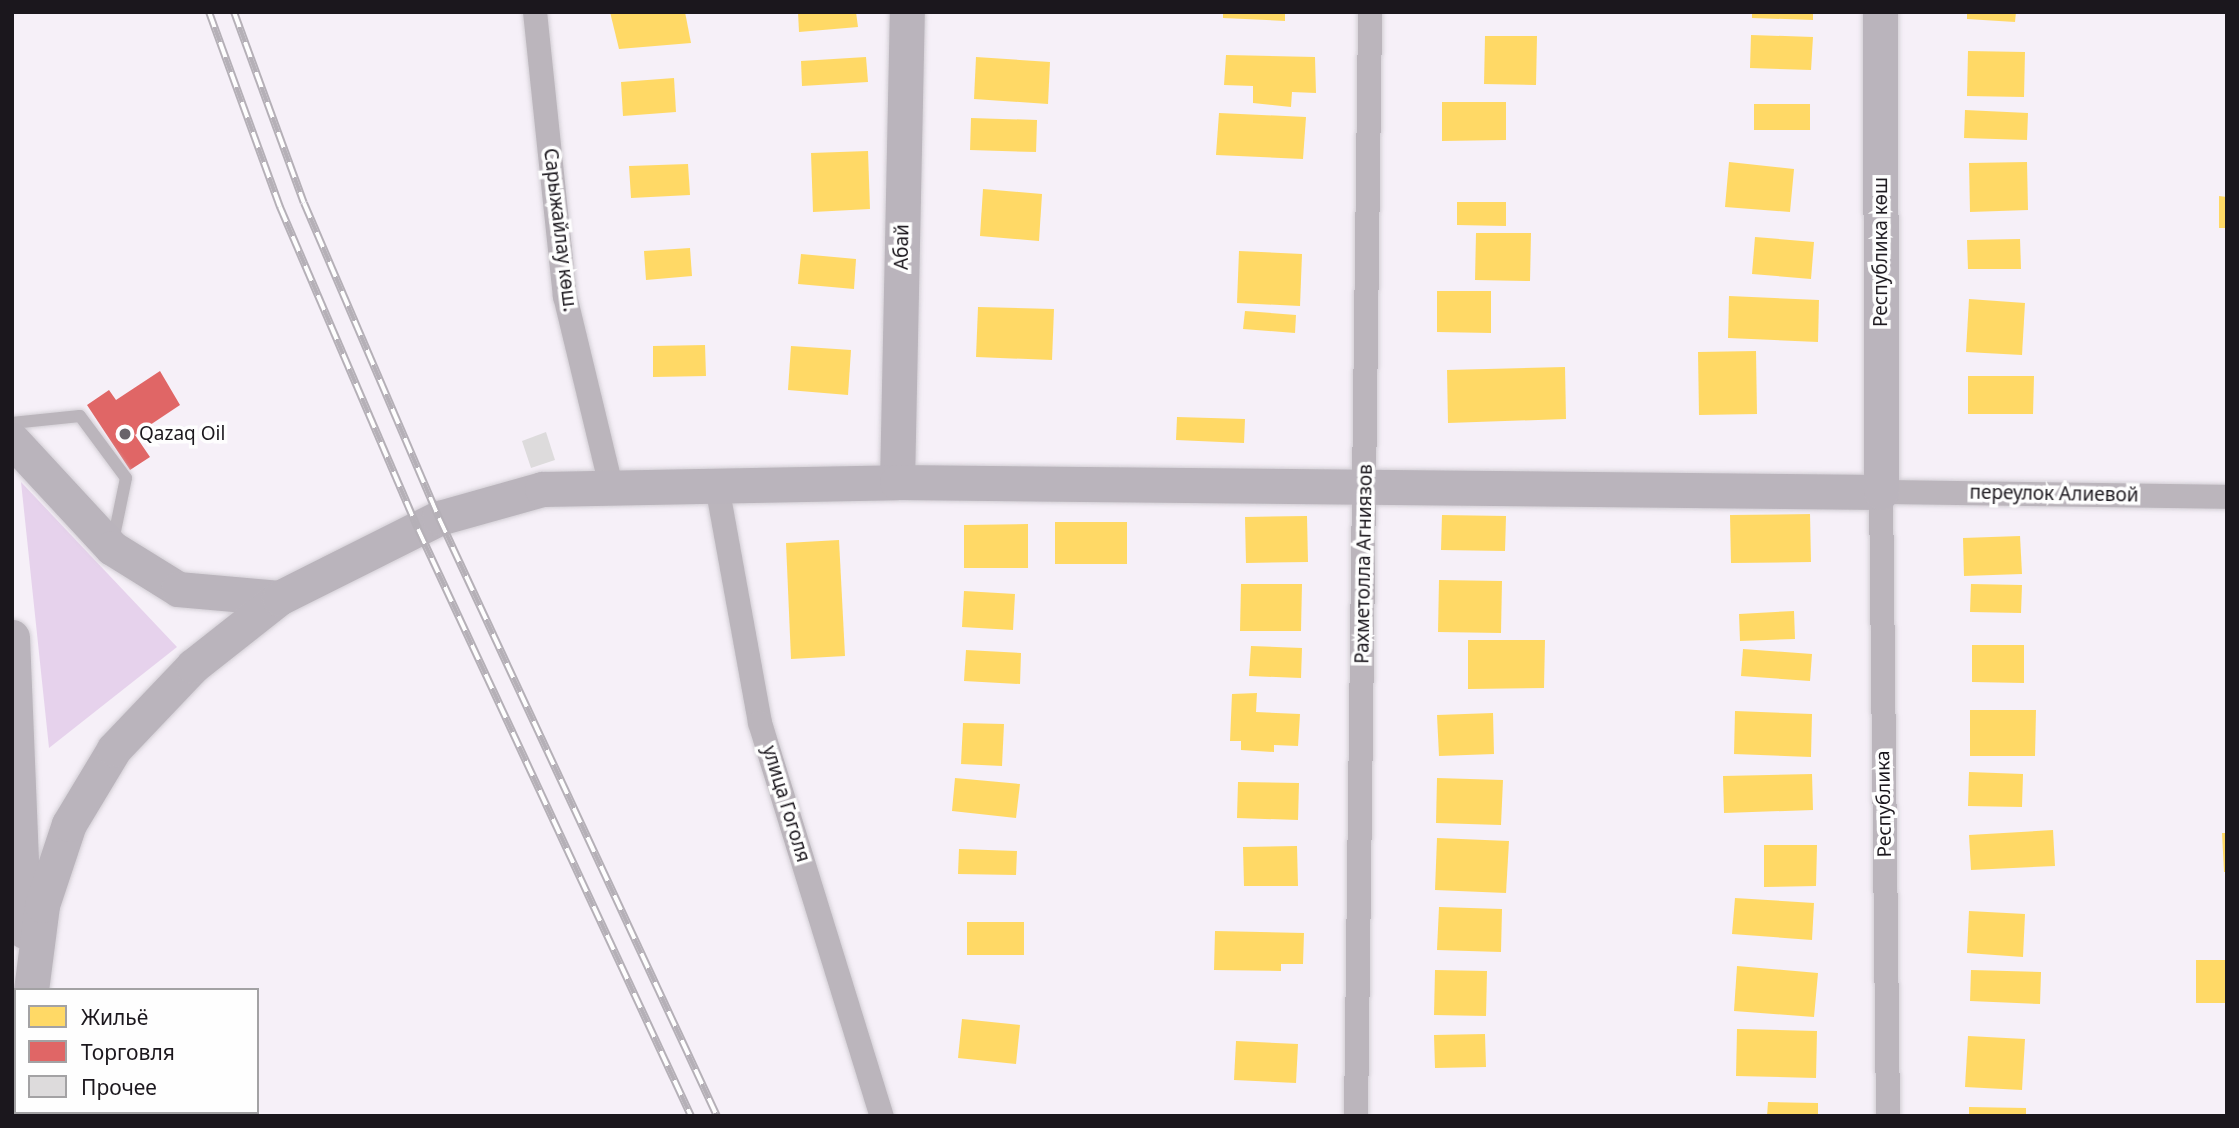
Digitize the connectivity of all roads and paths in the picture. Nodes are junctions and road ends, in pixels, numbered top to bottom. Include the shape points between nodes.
1 (535, 12) edge
2 (907, 12) edge
3 (1370, 12) edge
4 (1880, 12) edge
5 (12, 423) edge
6 (12, 440) edge
7 (897, 482) junction
8 (611, 486) junction
9 (717, 486) junction
10 (1365, 488) junction
11 (1881, 492) junction
12 (2227, 496) edge
13 (112, 548) junction
14 (279, 598) junction
15 (12, 637) edge
16 (24, 988) edge
17 (31, 988) edge
18 (882, 1116) edge
19 (1356, 1116) edge
20 (1888, 1116) edge

1 - 8 street, Сарыжайлау көш. via 565,296
2 - 7 main road, Абай
3 - 10 street, Рахметолла Агниязов
4 - 11 main road, Республика көш
5 - 13 lane via 80,416 126,478
6 - 13 main road
7 - 9 main road
7 - 10 main road
8 - 9 main road
8 - 14 main road via 542,489 439,518
9 - 18 street, улица Гоголя via 761,723
10 - 11 main road
10 - 19 street, Рахметолла Агниязов
11 - 12 street, переулок Алиевой
11 - 20 street, Республика
13 - 14 main road via 178,589
14 - 17 main road via 192,666 114,749 69,824 42,905
15 - 16 main road via 21,773

